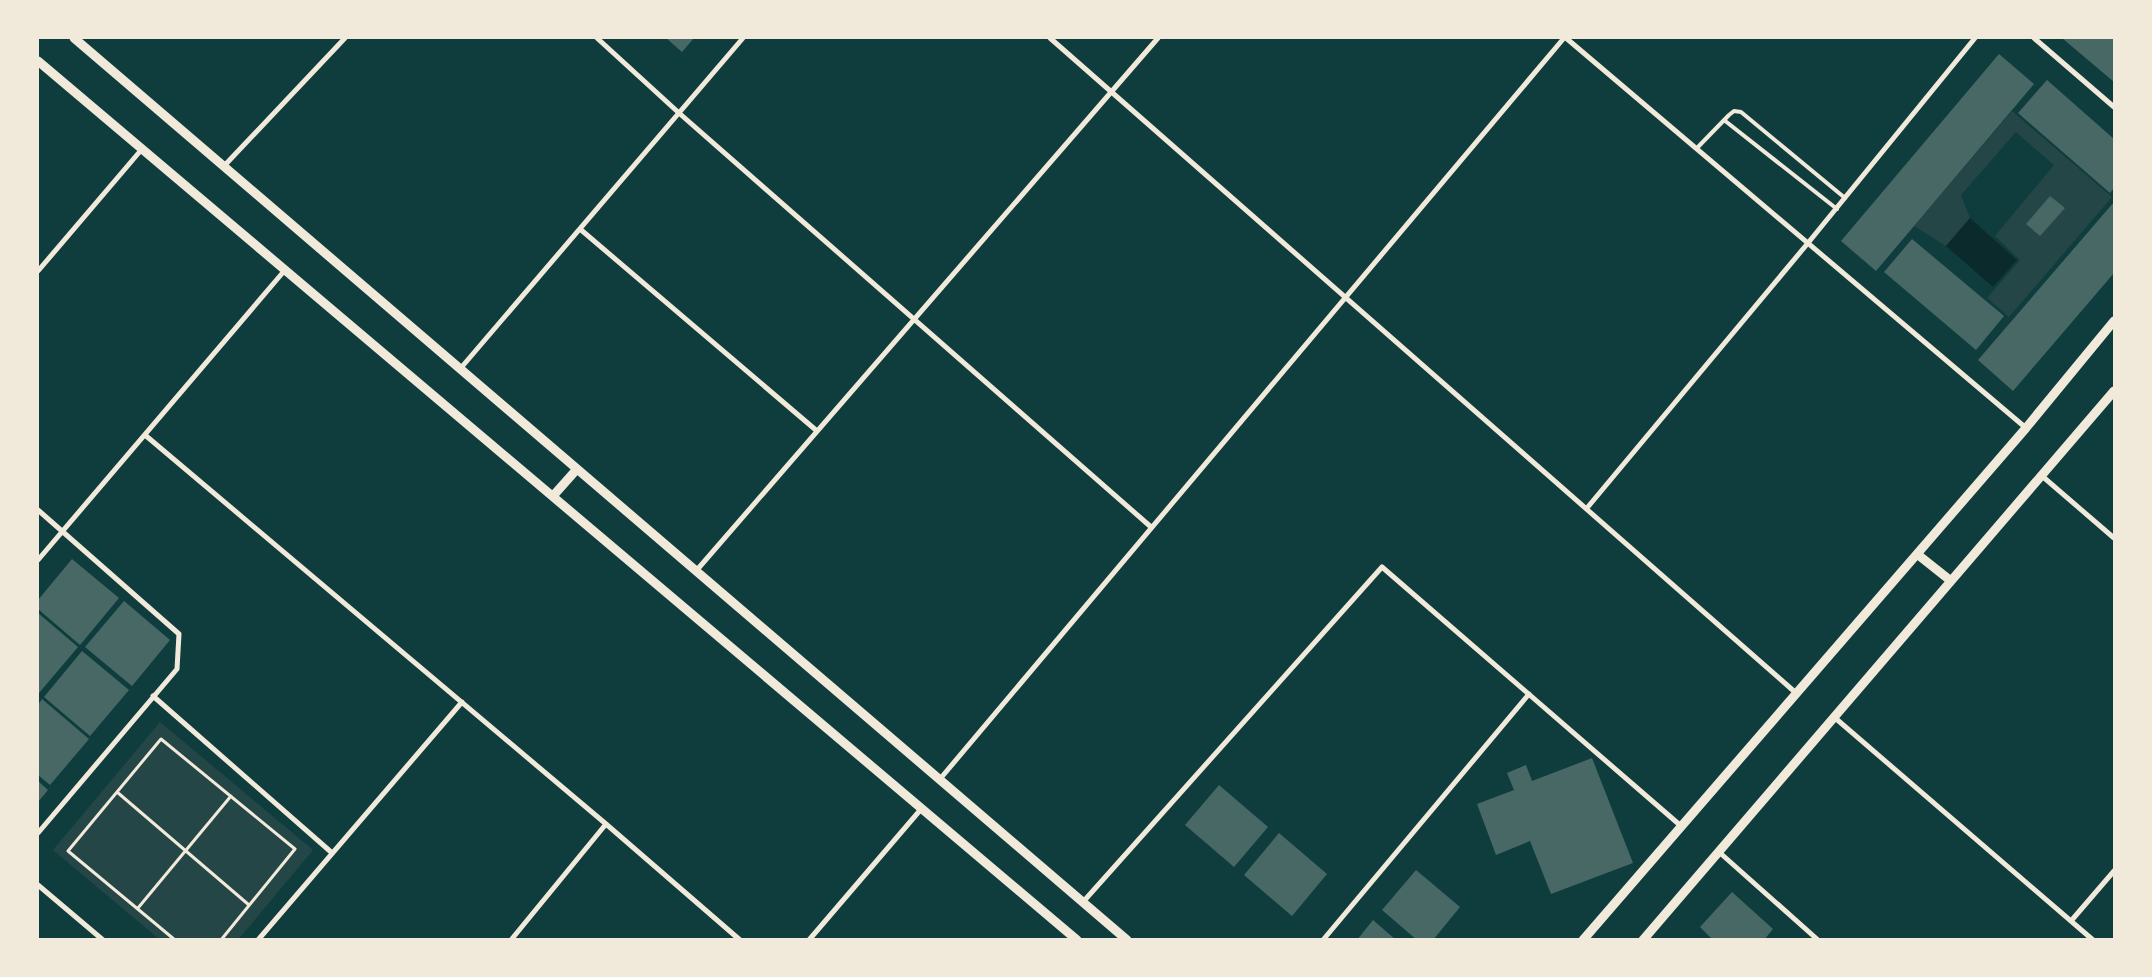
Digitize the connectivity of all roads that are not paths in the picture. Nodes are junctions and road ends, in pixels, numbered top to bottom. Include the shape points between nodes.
1 (74, 38) edge
2 (345, 38) edge
3 (596, 38) edge
4 (743, 38) edge
5 (1050, 38) edge
6 (1158, 38) edge
7 (1565, 38) edge
8 (1975, 38) edge
9 (2034, 38) edge
10 (38, 60) edge
11 (1111, 91) junction
12 (2114, 108) edge
13 (679, 113) junction
14 (1724, 120) junction
15 (1696, 148) junction
16 (142, 149) junction
17 (224, 166) junction
18 (1845, 198) junction
19 (1836, 209) junction
20 (580, 229) junction
21 (1808, 243) junction
22 (285, 270) junction
23 (38, 271) edge
24 (1344, 296) junction
25 (914, 319) junction
26 (2114, 321) edge
27 (460, 368) junction
28 (2114, 391) edge
29 (2026, 428) junction
30 (817, 431) junction
31 (145, 434) junction
32 (577, 468) junction
33 (2042, 476) junction
34 (553, 496) junction
35 (1587, 508) junction
36 (38, 510) edge
37 (1151, 527) junction
38 (62, 532) junction
39 (2114, 538) edge
40 (1917, 554) junction
41 (38, 560) edge
42 (696, 571) junction
43 (1951, 581) junction
44 (1796, 693) junction
45 (1528, 694) junction
46 (153, 696) junction
47 (462, 702) junction
48 (1834, 717) junction
49 (940, 779) junction
50 (922, 808) junction
51 (606, 824) junction
52 (1681, 826) junction
53 (38, 833) edge
54 (331, 852) junction
55 (1719, 852) junction
56 (2114, 871) edge
57 (38, 885) edge
58 (1083, 902) junction
59 (2071, 921) junction
60 (103, 940) edge
61 (258, 940) edge
62 (511, 940) edge
63 (740, 940) edge
64 (810, 940) edge
65 (1078, 940) edge
66 (1127, 940) edge
67 (1323, 940) edge
68 (1583, 940) edge
69 (1643, 940) edge
70 (1818, 940) edge
71 (2093, 940) edge

1 - 17 street
2 - 17 street
3 - 13 street
4 - 13 street
5 - 11 street
6 - 11 street
7 - 15 street
7 - 24 street
8 - 18 street
9 - 12 street
10 - 16 street
11 - 24 street
11 - 25 street
13 - 20 street
13 - 25 street
14 - 15 lane
14 - 18 lane via 1734,111 1741,112
14 - 19 lane
15 - 21 street
16 - 22 street
16 - 23 street
17 - 27 street
18 - 19 street
19 - 21 street
20 - 27 street
20 - 30 street
21 - 29 street
21 - 35 street
22 - 31 street
22 - 34 street
24 - 35 street
24 - 37 street
25 - 30 street
25 - 37 street
26 - 29 street
27 - 32 street
28 - 33 street
29 - 40 street
30 - 42 street
31 - 38 street
31 - 47 street
32 - 34 street
32 - 42 street
33 - 39 street
33 - 43 street
34 - 50 street
35 - 44 street
36 - 38 street
37 - 49 street
38 - 41 street
38 - 46 street via 180,634 177,669
40 - 43 street
40 - 44 street
42 - 49 street
43 - 48 street
44 - 52 street
45 - 52 street
45 - 58 street via 1382,567
45 - 67 street
46 - 53 street
46 - 54 street
47 - 51 street
47 - 54 street
48 - 55 street
48 - 59 street
49 - 58 street
50 - 64 street
50 - 65 street
51 - 62 street
51 - 63 street
52 - 68 street
54 - 61 street
55 - 69 street
55 - 70 street
56 - 59 street
57 - 60 street
58 - 66 street
59 - 71 street

